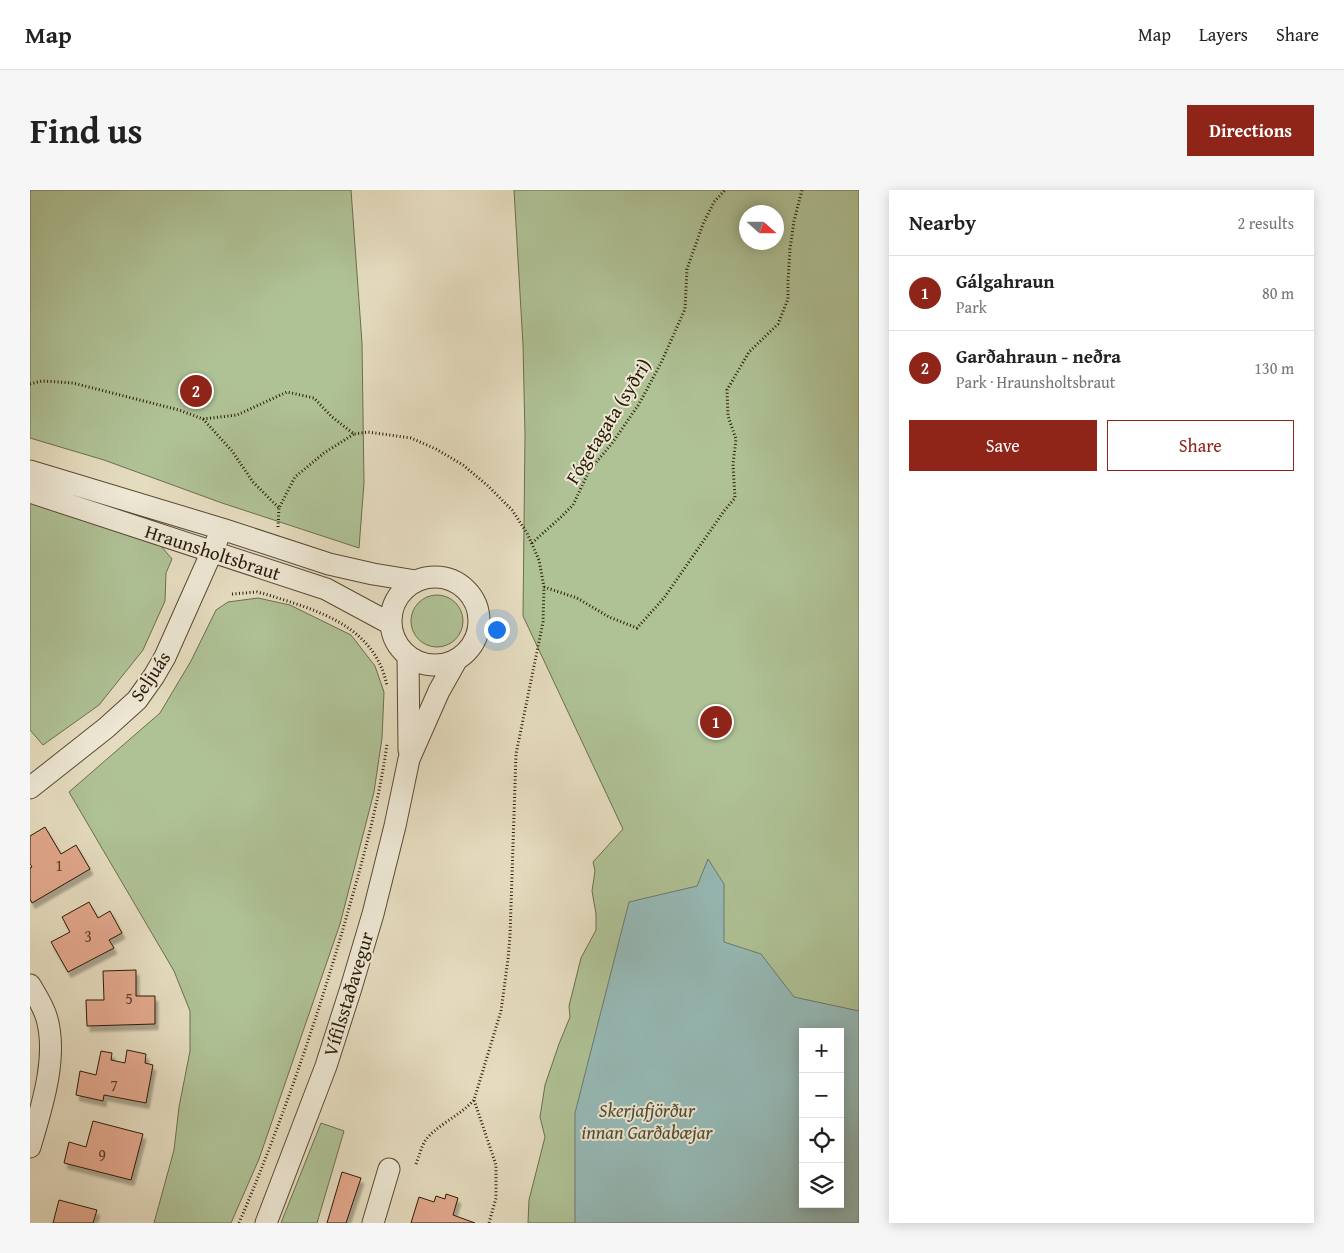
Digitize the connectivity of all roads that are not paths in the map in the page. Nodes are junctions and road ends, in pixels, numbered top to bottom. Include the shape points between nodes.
1 (30, 471) edge
2 (30, 492) edge
3 (222, 529) junction
4 (212, 551) junction
5 (329, 564) joint
6 (416, 581) junction
7 (391, 624) junction
8 (408, 656) junction
9 (457, 659) junction
10 (409, 759) junction
11 (30, 788) edge
12 (30, 985) edge
13 (30, 1147) edge
14 (389, 1169) dead end
15 (266, 1223) edge
16 (373, 1223) edge

1 - 3 street, Hraunsholtsbraut
2 - 4 street, Hraunsholtsbraut
3 - 4 street, Seljuás
3 - 5 street, Hraunsholtsbraut
4 - 7 street, Hraunsholtsbraut via 326,588
4 - 11 street, Seljuás via 165,657 137,700
5 - 6 street, Vífilsstaðavegur
6 - 7 street via 407,586 394,603
6 - 9 street, Vífilsstaðavegur via 444,577 462,585 475,600 479,628 471,646
7 - 8 street via 394,636
8 - 9 street via 437,665
8 - 10 street, Vífilsstaðavegur
9 - 10 street, Vífilsstaðavegur
10 - 15 street, Vífilsstaðavegur via 373,914 351,988 326,1066
12 - 13 street via 47,1019 50,1043 48,1076
14 - 16 street

